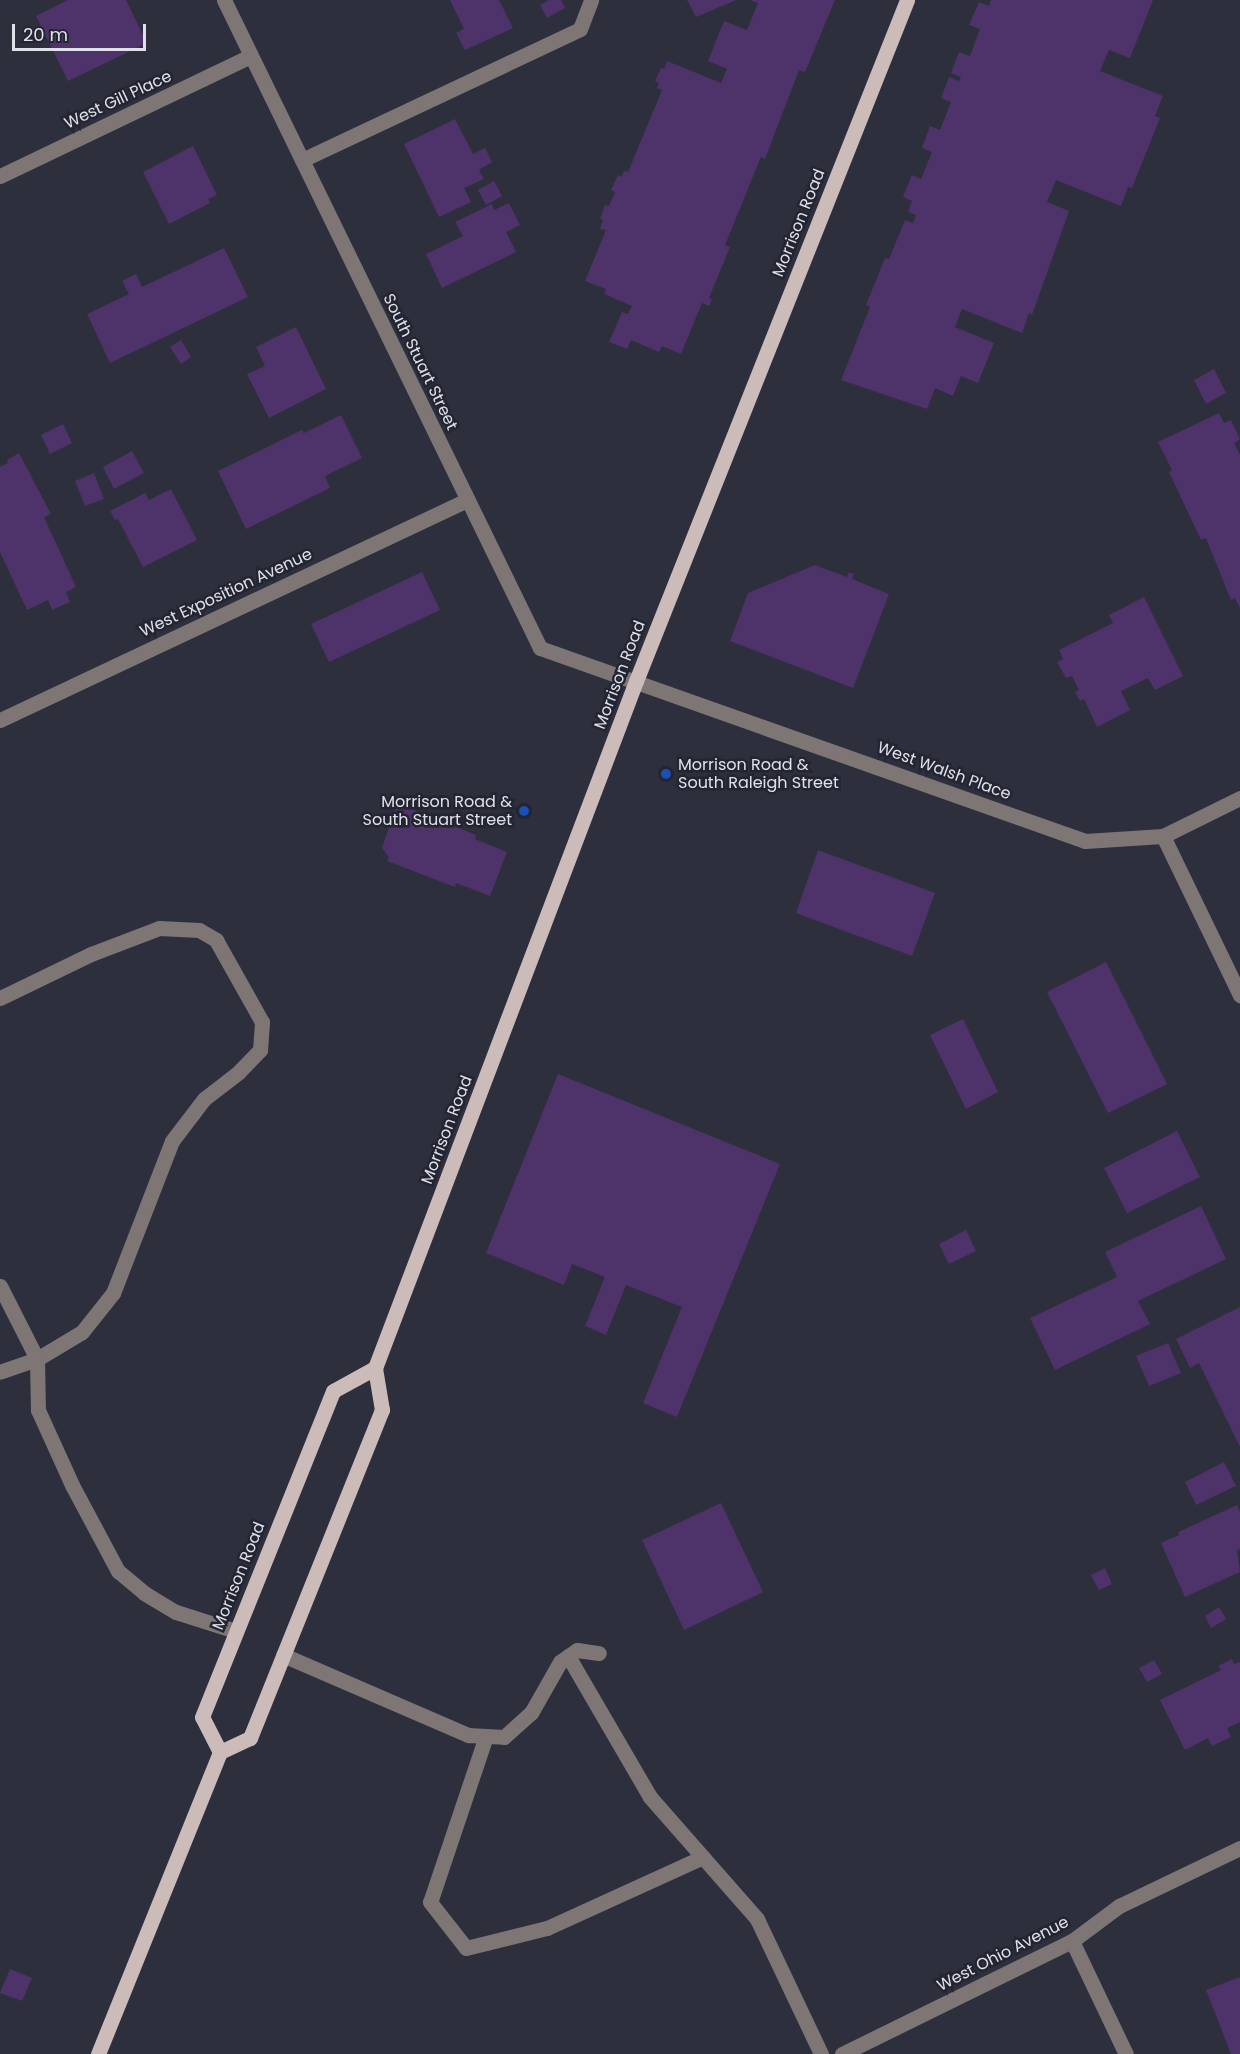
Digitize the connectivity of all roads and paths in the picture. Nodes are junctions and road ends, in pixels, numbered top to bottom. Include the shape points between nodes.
1 (224, 0) edge
2 (591, 0) edge
3 (908, 0) edge
4 (251, 56) junction
5 (302, 160) junction
6 (0, 176) edge
7 (467, 500) junction
8 (636, 681) junction
9 (0, 720) edge
10 (1240, 798) edge
11 (1163, 836) junction
12 (1240, 995) edge
13 (0, 998) edge
14 (0, 1286) edge
15 (37, 1359) junction
16 (375, 1368) junction
17 (0, 1372) edge
18 (236, 1631) junction
19 (599, 1653) dead end
20 (283, 1655) junction
21 (568, 1656) junction
22 (486, 1736) junction
23 (220, 1752) junction
24 (1240, 1848) edge
25 (703, 1857) junction
26 (1072, 1941) junction
27 (98, 2054) edge
28 (821, 2054) edge
29 (842, 2054) edge
30 (1126, 2054) edge

1 - 4 street, South Stuart Street
2 - 5 street via 580,29
3 - 8 main road, Morrison Road
4 - 5 street, South Stuart Street
4 - 6 street, West Gill Place
5 - 7 street, South Stuart Street
7 - 8 street, South Stuart Street via 540,648
7 - 9 street, West Exposition Avenue
8 - 11 street, West Walsh Place via 1085,841
8 - 16 main road, Morrison Road
10 - 11 street, West Walsh Place
11 - 12 street
13 - 15 street via 92,954 159,928 199,930 216,940 262,1022 260,1050 204,1099 172,1141 113,1293 82,1332
14 - 15 street
15 - 17 street
15 - 18 street via 38,1410 118,1571 176,1612
16 - 18 main road, Morrison Road via 333,1391
16 - 20 main road, Morrison Road via 381,1410
18 - 23 main road, Morrison Road via 202,1717
19 - 21 street via 577,1650
20 - 22 street via 468,1735
20 - 23 main road, Morrison Road via 250,1738
21 - 22 street via 560,1662 531,1713 504,1737
21 - 25 street via 650,1797
22 - 25 street via 430,1902 466,1948 547,1928
23 - 27 main road
24 - 26 street, West Ohio Avenue via 1119,1906
25 - 28 street via 757,1919
26 - 29 street, West Ohio Avenue
26 - 30 street

